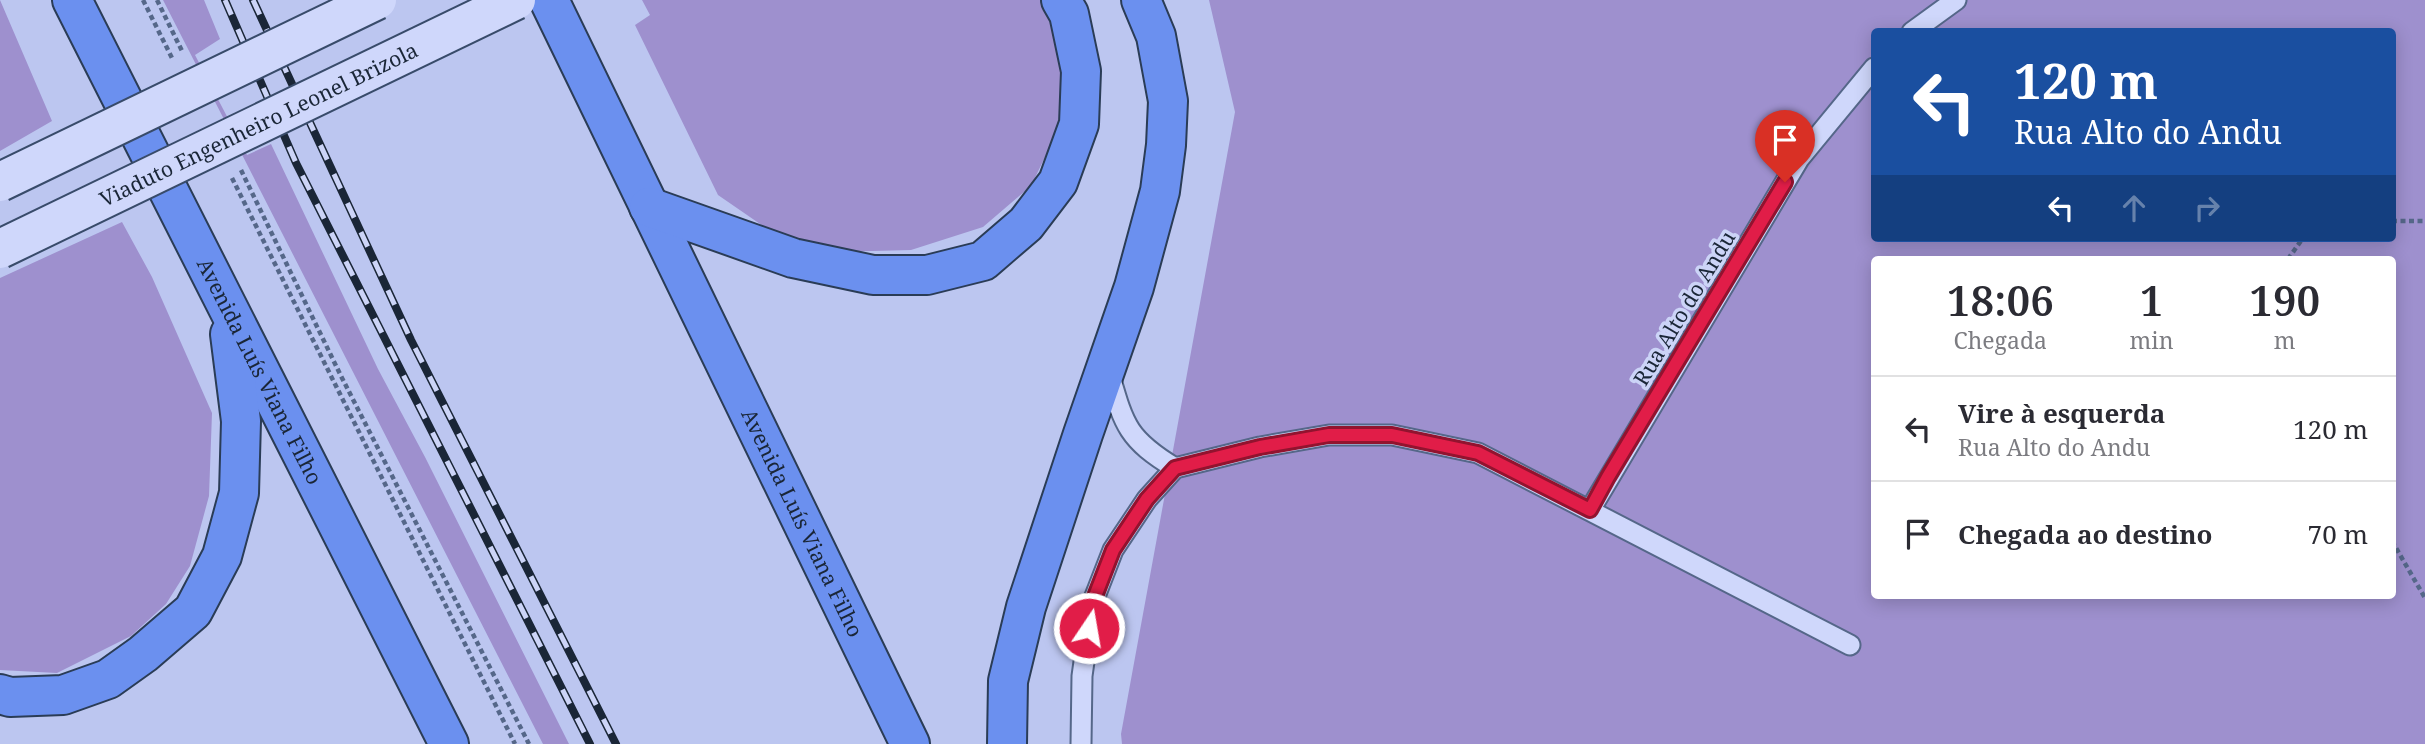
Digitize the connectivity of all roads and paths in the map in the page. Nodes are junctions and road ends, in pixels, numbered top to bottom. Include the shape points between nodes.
1 (72, 0) edge
2 (143, 0) edge
3 (157, 0) edge
4 (377, 0) edge
5 (516, 0) edge
6 (549, 0) edge
7 (1061, 0) edge
8 (1141, 0) edge
9 (1956, 0) edge
10 (1918, 28) edge
11 (174, 63) dead end
12 (188, 64) dead end
13 (1871, 72) edge
14 (235, 159) dead end
15 (231, 175) dead end
16 (0, 182) edge
17 (649, 207) junction
18 (2396, 221) edge
19 (2425, 221) edge
20 (0, 249) edge
21 (226, 304) junction
22 (1106, 365) junction
23 (1175, 468) junction
24 (1590, 510) junction
25 (2396, 548) edge
26 (2425, 598) edge
27 (1850, 645) dead end
28 (0, 694) edge
29 (449, 744) edge
30 (515, 744) edge
31 (529, 744) edge
32 (910, 744) edge
33 (1007, 744) edge
34 (1081, 744) edge

1 - 21 highway, Avenida Luís Viana Filho
2 - 11 path
3 - 12 path
4 - 16 main road, bridge
5 - 20 main road, Viaduto Engenheiro Leonel Brizola, bridge
6 - 17 highway, Avenida Luís Viana Filho
7 - 17 highway via 1069,14 1081,71 1079,124 1058,182 1026,224 983,261 927,275 873,275 793,258
8 - 22 highway via 1156,36 1168,101 1166,145 1160,191
9 - 10 lane
13 - 24 lane, Rua Alto do Andu via 1799,159
14 - 31 path
15 - 30 path
17 - 32 highway, Avenida Luís Viana Filho
18 - 19 path
21 - 28 highway via 241,421 239,494 222,556 193,611 108,679 63,695
21 - 29 highway, Avenida Luís Viana Filho
22 - 23 lane via 1128,430 1149,452
22 - 33 highway via 1026,607 1008,681
23 - 24 lane via 1329,435 1392,435 1478,453
23 - 34 lane via 1147,499 1113,550 1092,604 1082,676
24 - 27 lane
25 - 26 path

